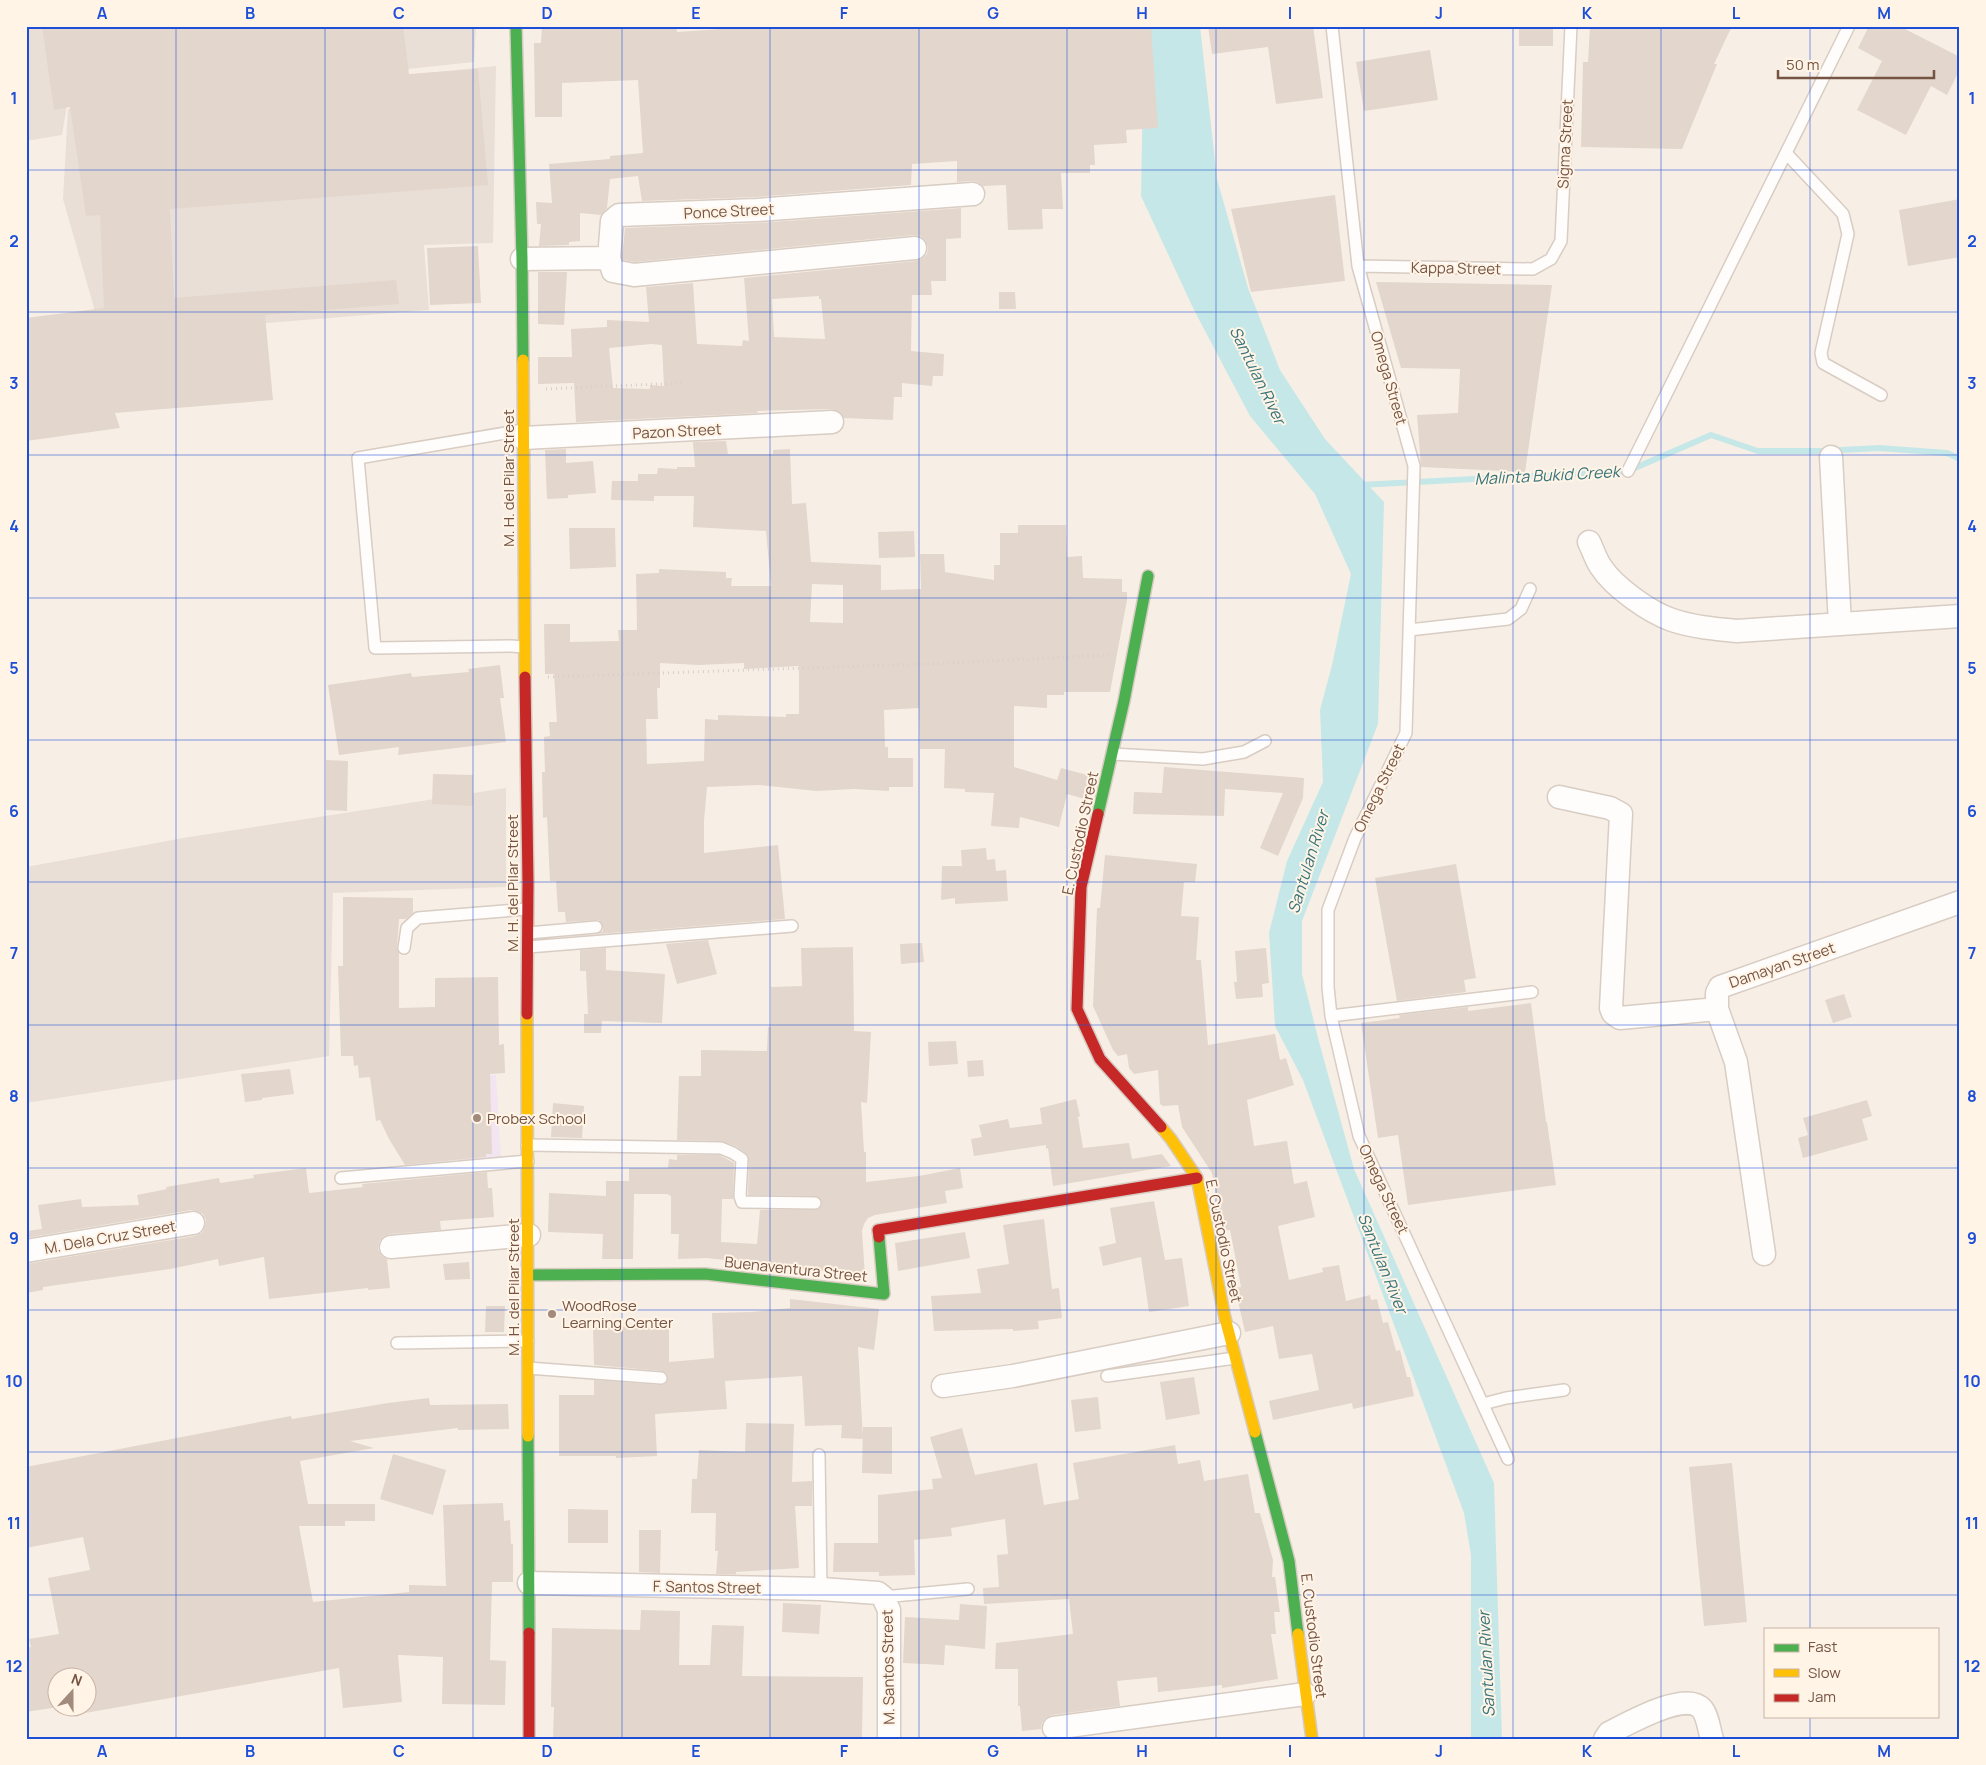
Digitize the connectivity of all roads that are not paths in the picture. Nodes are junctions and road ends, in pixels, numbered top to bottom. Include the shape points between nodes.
1 (516, 26) edge
2 (1332, 26) edge
3 (1571, 26) edge
4 (1849, 26) edge
5 (1786, 153) junction
6 (972, 194) dead end
7 (915, 248) dead end
8 (609, 258) junction
9 (1552, 259) joint
10 (522, 260) junction
11 (1358, 266) junction
12 (1881, 395) dead end
13 (832, 422) dead end
14 (523, 434) junction
15 (1831, 457) dead end
16 (1628, 471) dead end
17 (1590, 542) dead end
18 (1148, 576) dead end
19 (1530, 589) dead end
20 (1960, 616) edge
21 (1840, 624) junction
22 (1409, 630) junction
23 (524, 647) junction
24 (1265, 741) dead end
25 (1112, 754) junction
26 (1559, 797) dead end
27 (1960, 902) edge
28 (527, 909) junction
29 (792, 926) dead end
30 (596, 927) dead end
31 (528, 933) junction
32 (528, 947) junction
33 (404, 948) dead end
34 (1532, 992) dead end
35 (1717, 1009) junction
36 (1331, 1016) junction
37 (527, 1145) junction
38 (528, 1161) junction
39 (341, 1178) dead end
40 (1197, 1178) junction
41 (815, 1203) dead end
42 (193, 1223) dead end
43 (528, 1235) junction
44 (391, 1247) dead end
45 (26, 1251) edge
46 (1764, 1254) dead end
47 (528, 1275) junction
48 (1229, 1333) junction
49 (528, 1341) junction
50 (397, 1343) dead end
51 (1235, 1358) junction
52 (528, 1368) junction
53 (1107, 1376) dead end
54 (661, 1378) dead end
55 (943, 1386) dead end
56 (1564, 1390) dead end
57 (1483, 1404) junction
58 (819, 1455) dead end
59 (1508, 1459) dead end
60 (529, 1583) junction
61 (821, 1589) junction
62 (968, 1589) dead end
63 (883, 1597) junction
64 (1305, 1694) junction
65 (1054, 1728) dead end
66 (529, 1739) edge
67 (889, 1739) edge
68 (1312, 1739) edge
69 (1605, 1739) edge
70 (1712, 1739) edge

1 - 10 street, M. H. del Pilar Street
2 - 11 lane, Omega Street
3 - 9 lane, Sigma Street via 1561,241
4 - 5 lane
5 - 12 lane via 1843,214 1848,234 1821,353 1823,363
5 - 16 lane
6 - 8 street, Ponce Street via 757,210 619,215 612,221
7 - 8 street via 634,275 613,271
8 - 10 street
9 - 11 lane, Kappa Street via 1533,269
10 - 14 street, M. H. del Pilar Street
11 - 22 lane, Omega Street via 1414,468
13 - 14 street, Pazon Street
14 - 23 street, M. H. del Pilar Street
14 - 23 lane via 358,458 375,648
15 - 21 street
17 - 21 street via 1600,566 1618,586 1638,602 1671,620 1704,628 1738,631
18 - 25 street, E. Custodio Street
19 - 22 lane via 1520,610 1508,619
20 - 21 street
22 - 36 lane, Omega Street via 1406,733 1355,838 1328,910
23 - 28 street, M. H. del Pilar Street
24 - 25 lane via 1244,752 1203,759
25 - 40 street, E. Custodio Street via 1081,886 1077,1009 1100,1059 1171,1138
26 - 35 street via 1610,808 1621,814 1613,1013 1620,1018
27 - 35 street, Damayan Street via 1720,987
28 - 31 street, M. H. del Pilar Street
28 - 33 lane via 418,918 407,928
29 - 32 lane
30 - 31 lane
31 - 32 street, M. H. del Pilar Street
32 - 37 street, M. H. del Pilar Street
34 - 36 lane
35 - 46 street via 1736,1062
36 - 57 lane, Omega Street via 1359,1136
37 - 38 street, M. H. del Pilar Street
37 - 41 lane via 721,1148 742,1159 742,1202
38 - 39 lane
38 - 43 street, M. H. del Pilar Street
40 - 47 street, Buenaventura Street via 878,1230 884,1294 705,1274
40 - 48 street, E. Custodio Street
42 - 45 street, M. Dela Cruz Street
43 - 44 street
43 - 47 street, M. H. del Pilar Street
47 - 49 street, M. H. del Pilar Street
48 - 51 street, E. Custodio Street
48 - 55 street via 1023,1374
49 - 50 lane
49 - 52 street, M. H. del Pilar Street
51 - 53 lane
51 - 64 street, E. Custodio Street via 1289,1561
52 - 54 lane
52 - 60 street, M. H. del Pilar Street
56 - 57 lane
57 - 59 lane, Omega Street
58 - 61 lane
60 - 61 street, F. Santos Street
60 - 66 street, M. H. del Pilar Street
61 - 63 street, F. Santos Street via 871,1592
62 - 63 lane
63 - 67 street, M. Santos Street via 889,1610
64 - 65 street
64 - 68 street, E. Custodio Street
69 - 70 street via 1609,1733 1668,1706 1697,1705 1704,1710

